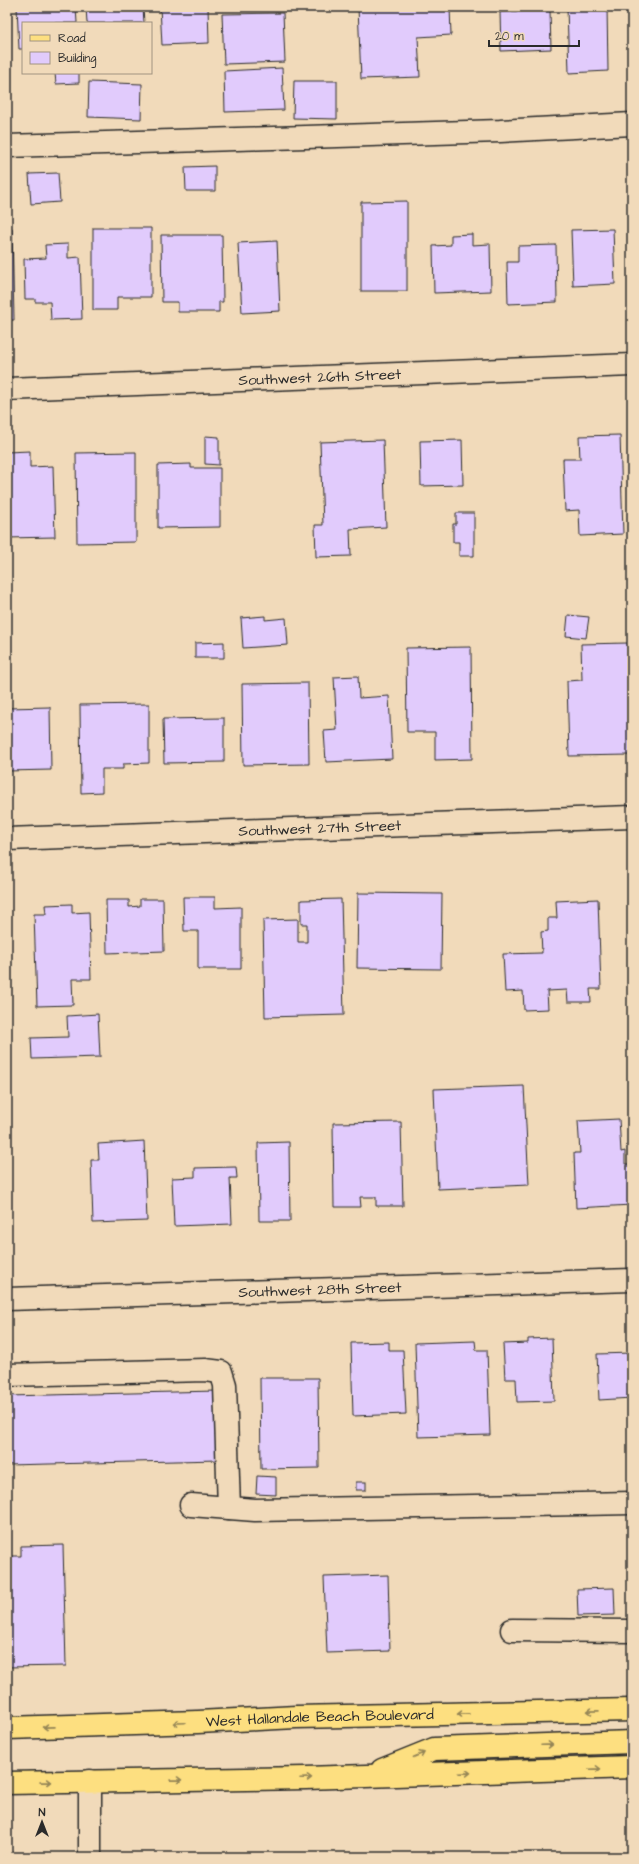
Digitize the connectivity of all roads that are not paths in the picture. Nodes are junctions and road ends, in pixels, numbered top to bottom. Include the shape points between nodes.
1 (632, 124) edge
2 (7, 146) edge
3 (632, 365) edge
4 (7, 390) edge
5 (632, 817) edge
6 (7, 839) edge
7 (632, 1280) edge
8 (7, 1299) edge
9 (7, 1375) edge
10 (632, 1503) edge
11 (191, 1506) dead end
12 (229, 1508) junction
13 (512, 1630) dead end
14 (632, 1631) edge
15 (632, 1710) edge
16 (7, 1728) edge
17 (632, 1742) edge
18 (632, 1767) edge
19 (370, 1776) junction
20 (90, 1781) junction
21 (7, 1783) edge
22 (90, 1857) edge

1 - 2 street via 492,131
3 - 4 street, Southwest 26th Street
5 - 6 street, Southwest 27th Street
7 - 8 street, Southwest 28th Street
9 - 12 street via 205,1370 221,1372 225,1385
10 - 12 street via 278,1510
11 - 12 street
13 - 14 street
15 -> 16 main road, West Hallandale Beach Boulevard via 296,1717
19 -> 17 main road via 434,1749
19 -> 18 main road
20 -> 19 main road
21 -> 20 main road
20 - 22 street

